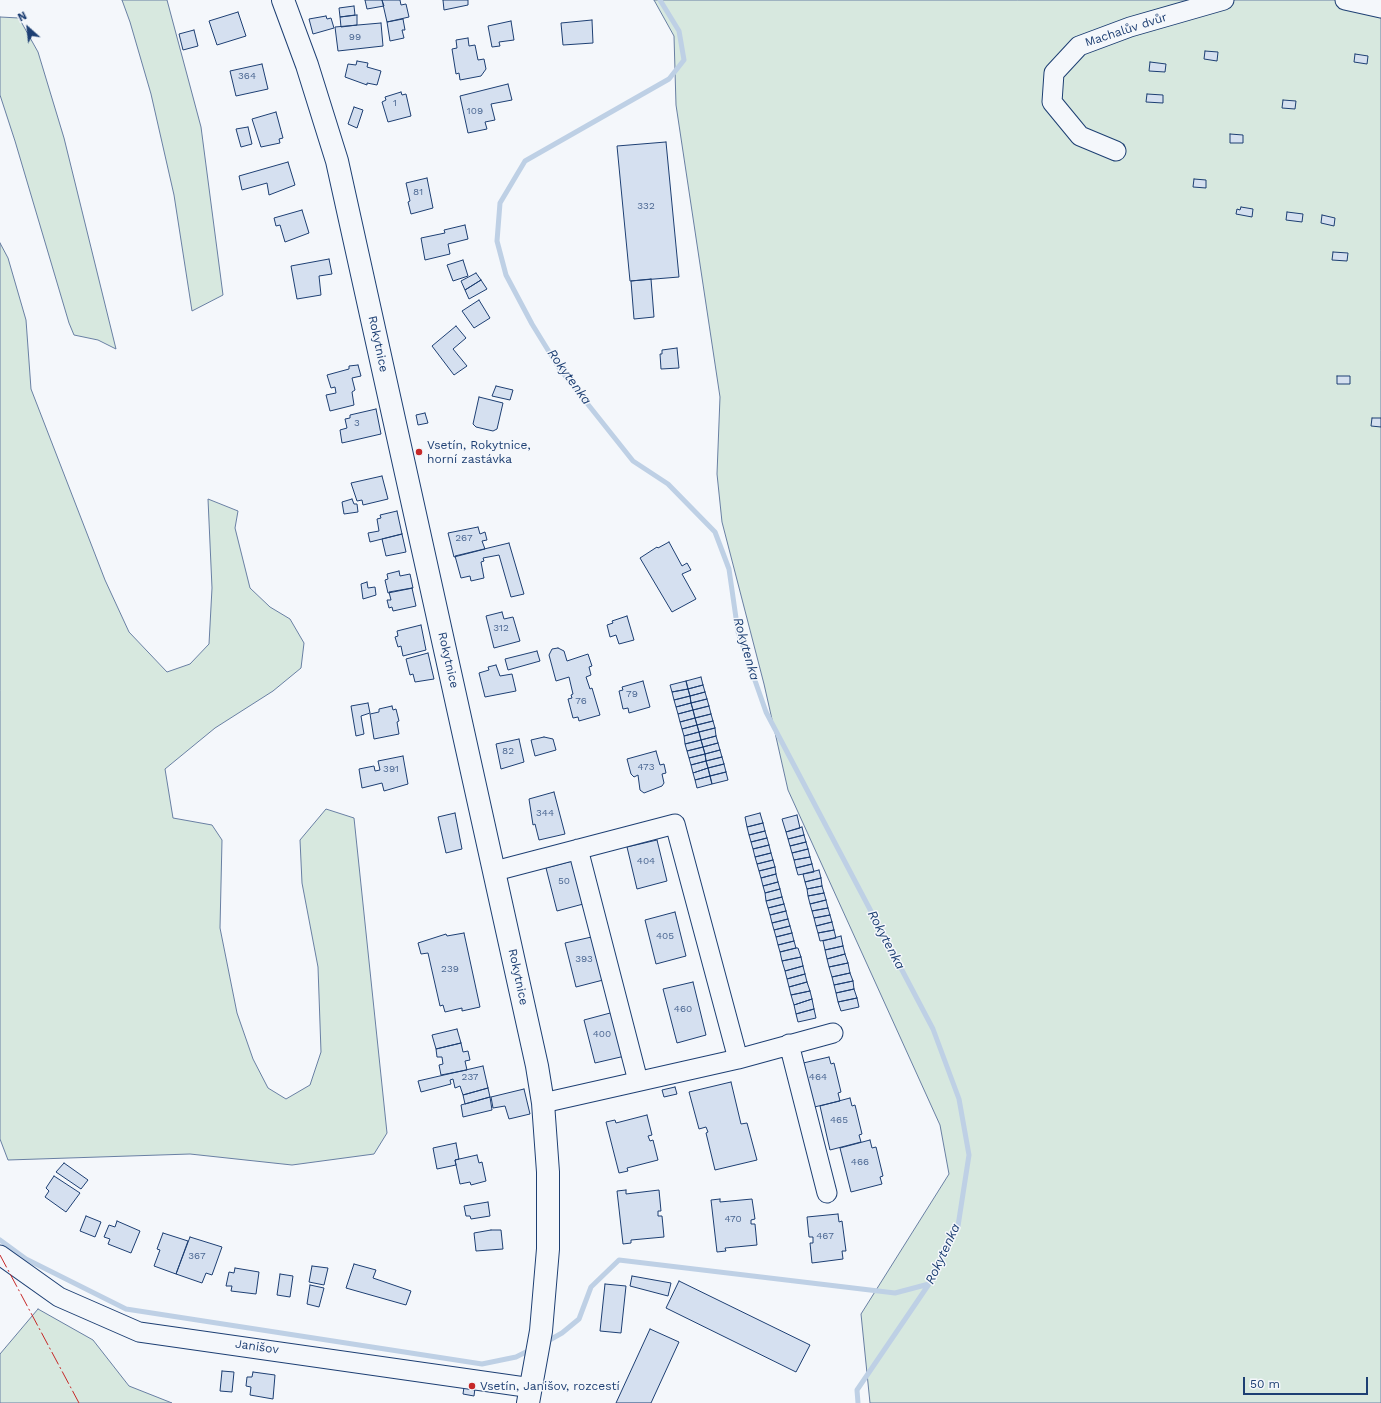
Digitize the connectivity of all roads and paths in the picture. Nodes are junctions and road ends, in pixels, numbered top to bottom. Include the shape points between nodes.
1 (283, 0) edge
2 (1224, 0) edge
3 (1345, 0) edge
4 (1381, 8) edge
5 (1116, 151) dead end
6 (578, 849) junction
7 (495, 871) junction
8 (833, 1033) dead end
9 (789, 1044) junction
10 (738, 1058) junction
11 (638, 1081) junction
12 (543, 1103) junction
13 (827, 1193) dead end
14 (0, 1255) edge
15 (530, 1395) edge

1 - 7 main road, Rokytnice via 308,65 337,161
2 - 5 street, Machalův dvůr via 1130,27 1079,46 1054,73 1052,102 1080,136
3 - 4 street
6 - 7 street
6 - 10 street via 675,824
6 - 11 street
7 - 12 main road, Rokytnice via 529,1024
8 - 9 street
9 - 10 street
9 - 13 street
10 - 11 street
11 - 12 street
12 - 15 main road, Rokytnice via 548,1164 548,1249 541,1331
14 - 15 street, Janišov via 59,1297 139,1332

